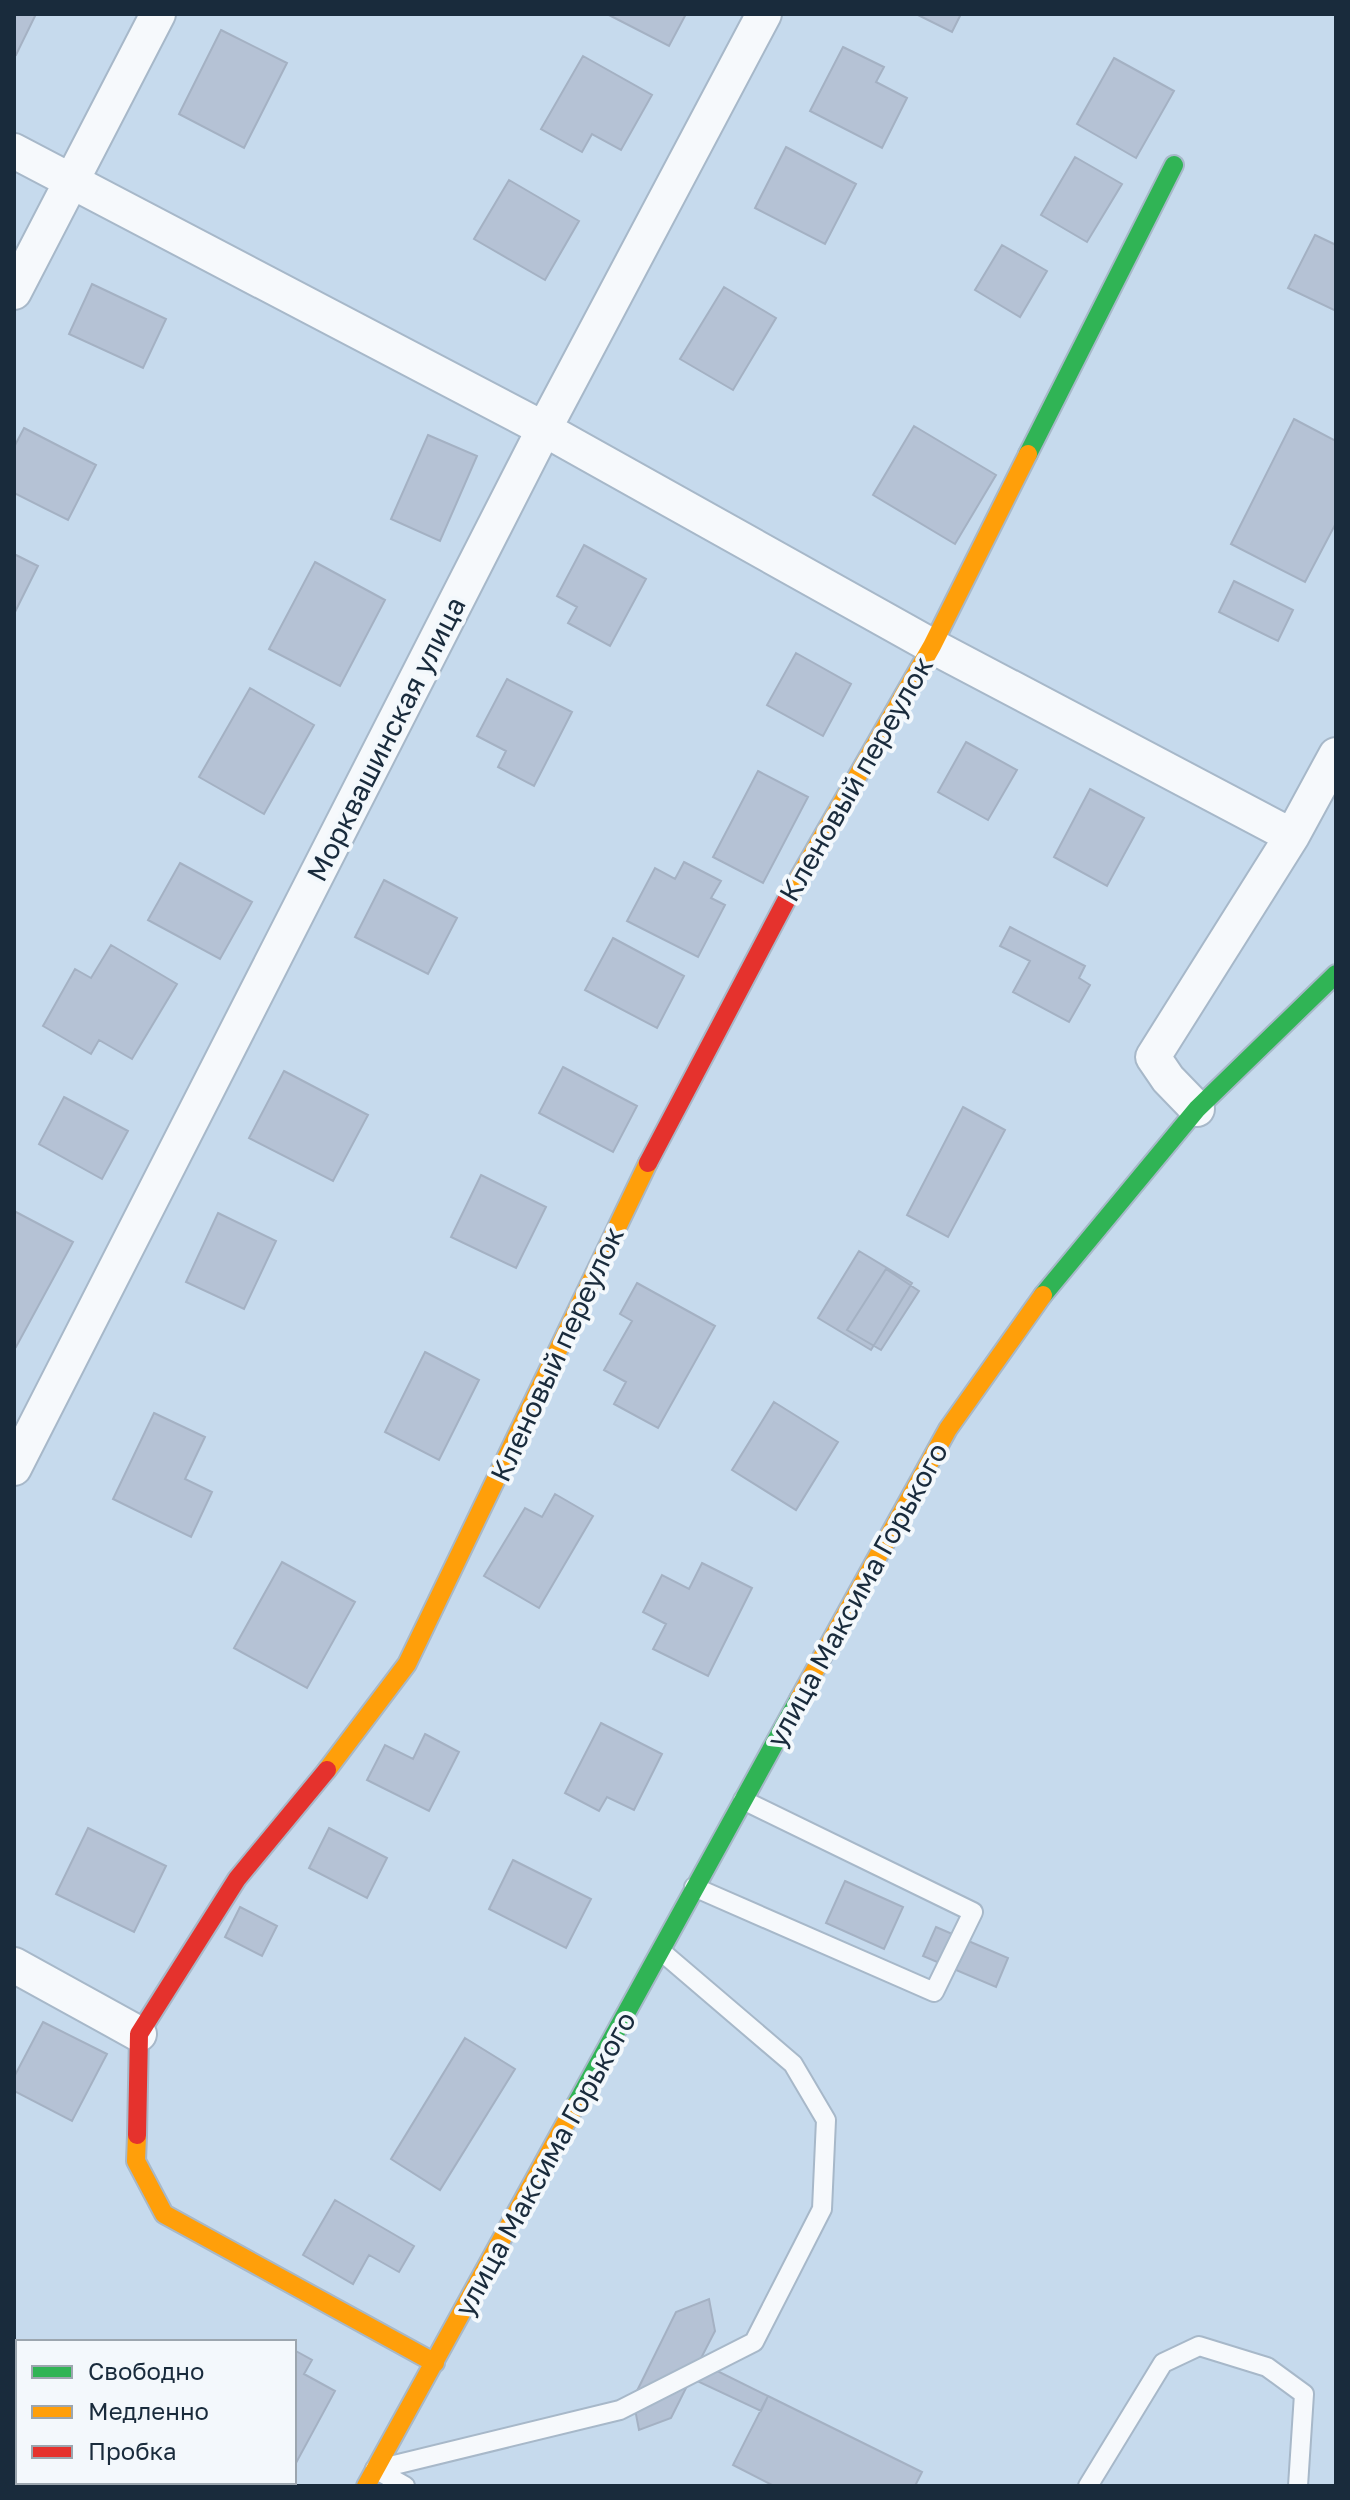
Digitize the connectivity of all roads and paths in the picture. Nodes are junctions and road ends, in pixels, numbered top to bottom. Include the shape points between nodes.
1 (158, 14) edge
2 (764, 14) edge
3 (14, 151) edge
4 (1174, 165) dead end
5 (71, 182) junction
6 (14, 292) edge
7 (544, 429) junction
8 (932, 646) junction
9 (1336, 755) edge
10 (1292, 836) junction
11 (1336, 974) edge
12 (1197, 1109) junction
13 (14, 1468) edge
14 (743, 1800) junction
15 (694, 1887) junction
16 (662, 1952) junction
17 (14, 1965) edge
18 (139, 2034) junction
19 (435, 2363) junction
20 (371, 2478) edge
21 (405, 2486) edge
22 (1088, 2486) edge
23 (1298, 2486) edge

1 - 5 street
2 - 7 street, Морквашинская улица
3 - 5 street
4 - 8 street, Кленовый переулок
5 - 6 street
5 - 7 street
7 - 8 street
7 - 13 street, Морквашинская улица
8 - 10 street
8 - 18 street, Кленовый переулок via 772,926 655,1148 407,1664 237,1879
9 - 10 street
10 - 12 street via 1153,1057
11 - 12 street, улица Максима Горького
12 - 14 street, улица Максима Горького via 1036,1303 948,1429
14 - 15 street, улица Максима Горького
14 - 15 lane via 973,1912 934,1992
15 - 16 street, улица Максима Горького
16 - 19 street, улица Максима Горького
16 - 20 lane via 793,2064 826,2120 822,2209 754,2342 620,2410
17 - 18 street
18 - 19 street via 136,2161 164,2214
19 - 20 street, улица Максима Горького
20 - 21 lane
22 - 23 lane via 1163,2363 1199,2346 1267,2367 1304,2394

